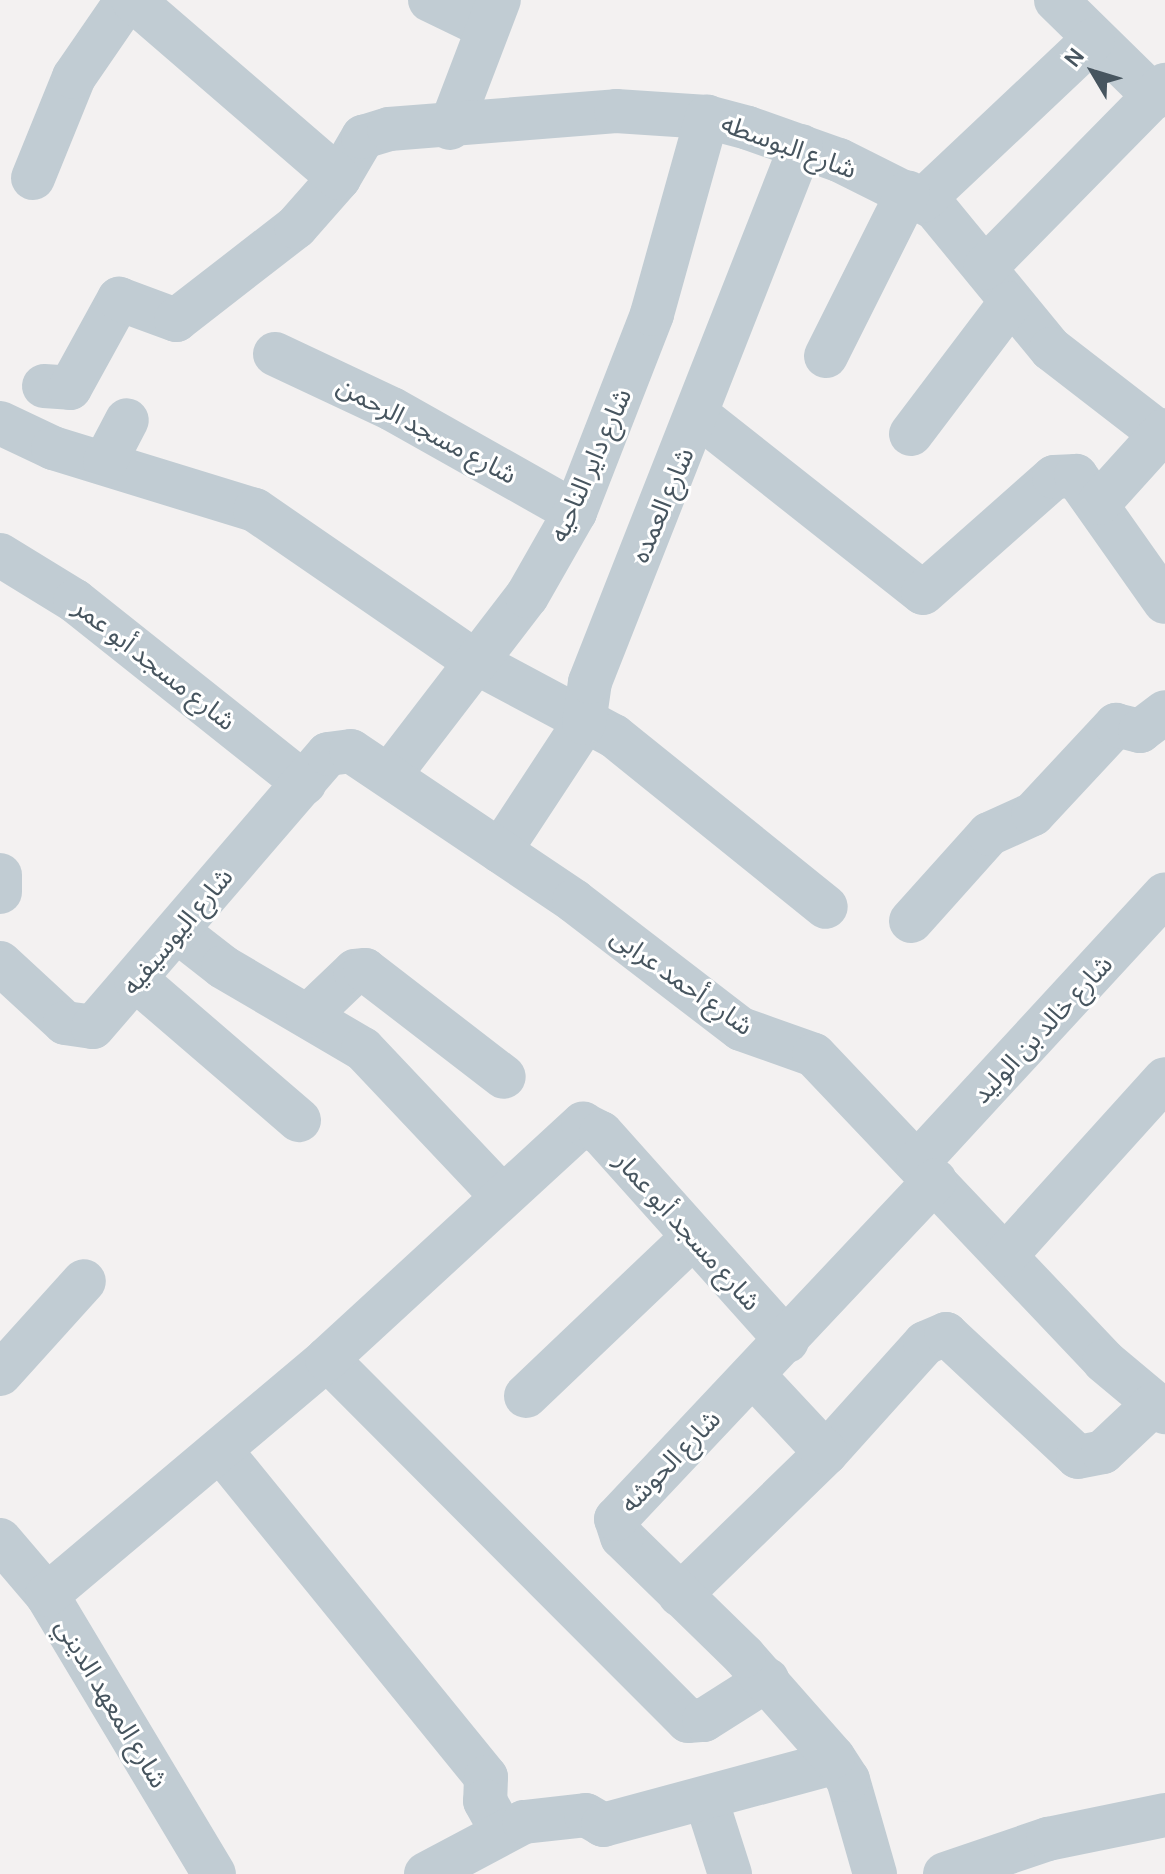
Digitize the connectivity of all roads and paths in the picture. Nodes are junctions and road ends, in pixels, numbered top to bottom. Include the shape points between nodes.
1 (127, 0) edge
2 (133, 0) edge
3 (430, 0) edge
4 (1056, 0) edge
5 (492, 14) edge
6 (1093, 40) junction
7 (1160, 91) edge
8 (707, 117) junction
9 (450, 128) junction
10 (801, 146) junction
11 (33, 178) dead end
12 (339, 178) junction
13 (915, 197) junction
14 (985, 268) junction
15 (1010, 303) junction
16 (275, 354) dead end
17 (826, 356) dead end
18 (44, 386) dead end
19 (699, 416) junction
20 (127, 420) dead end
21 (0, 423) edge
22 (1163, 432) edge
23 (911, 434) dead end
24 (105, 462) junction
25 (1099, 503) junction
26 (575, 512) junction
27 (0, 555) edge
28 (1165, 602) edge
29 (479, 664) junction
30 (1165, 712) edge
31 (584, 723) junction
32 (340, 748) joint
33 (391, 773) junction
34 (304, 783) junction
35 (500, 851) junction
36 (0, 875) edge
37 (0, 892) edge
38 (1165, 894) edge
39 (826, 907) dead end
40 (911, 921) dead end
41 (177, 931) junction
42 (0, 963) edge
43 (136, 980) junction
44 (308, 1016) junction
45 (504, 1077) dead end
46 (1165, 1079) edge
47 (299, 1120) dead end
48 (926, 1171) junction
49 (500, 1194) junction
50 (692, 1238) junction
51 (1006, 1255) junction
52 (84, 1281) dead end
53 (787, 1341) junction
54 (327, 1359) junction
55 (0, 1374) edge
56 (753, 1375) junction
57 (526, 1396) dead end
58 (1159, 1408) edge
59 (221, 1451) junction
60 (826, 1453) junction
61 (0, 1540) edge
62 (47, 1595) junction
63 (680, 1595) junction
64 (767, 1680) junction
65 (836, 1762) junction
66 (706, 1799) junction
67 (1165, 1815) edge
68 (502, 1832) junction
69 (214, 1874) edge
70 (426, 1874) edge
71 (730, 1874) edge
72 (875, 1874) edge
73 (945, 1874) edge

1 - 11 street via 74,77
2 - 12 street
3 - 5 street
4 - 6 street
5 - 9 street
6 - 7 street
6 - 13 street
7 - 14 street
8 - 9 street, شارع البوسطه via 616,111 490,117
8 - 10 street, شارع البوسطه
8 - 26 street, شارع داير الناحيه via 652,314
9 - 12 street, شارع البوسطه via 363,137
10 - 13 street, شارع البوسطه
10 - 19 street, شارع العمده
12 - 18 street via 296,227 176,320 119,299 70,388
13 - 14 street, شارع البوسطه
13 - 17 street
14 - 15 street, شارع البوسطه
15 - 22 street, شارع البوسطه via 1103,395
15 - 23 street
16 - 26 street, شارع مسجد الرحمن
19 - 25 street via 923,593 1062,473 1076,476
19 - 31 street, شارع العمده via 590,682
20 - 24 street
21 - 24 street
22 - 25 street
24 - 29 street via 255,510
25 - 28 street
26 - 29 street, شارع داير الناحيه
27 - 34 street, شارع مسجد أبو عمر via 75,601
29 - 31 street
29 - 33 street, شارع داير الناحيه
30 - 40 street via 1140,731 1116,725 1033,814 989,834
31 - 35 street, شارع العمده
31 - 39 street via 614,736
32 - 33 street, شارع أحمد عرابى
32 - 34 street, شارع اليوسيفيه
33 - 35 street, شارع أحمد عرابى
34 - 41 street, شارع اليوسيفيه
35 - 48 street, شارع أحمد عرابى via 741,1029 814,1055
36 - 37 street
38 - 48 street, شارع خالد بن الوليد
41 - 43 street, شارع اليوسيفيه
41 - 44 street
42 - 43 street, شارع اليوسيفيه via 84,1031
43 - 47 street
44 - 45 street via 355,971 365,970
44 - 49 street via 392,1073
46 - 51 street
48 - 51 street, شارع أحمد عرابى
48 - 53 street, شارع الحوشه
49 - 50 street, شارع مسجد أبو عمار via 589,1123
49 - 54 street
50 - 53 street, شارع مسجد أبو عمار
50 - 57 street
51 - 58 street, شارع أحمد عرابى via 1104,1361
52 - 55 street
53 - 56 street, شارع الحوشه
54 - 59 street
54 - 64 street via 688,1721 704,1720
56 - 60 street
56 - 63 street, شارع الحوشه via 616,1519 622,1537
58 - 60 street via 1103,1452 1078,1457 946,1334 925,1343
59 - 62 street
59 - 68 street via 486,1777 485,1801
60 - 63 street
61 - 62 street, شارع المعهد الديني
62 - 69 street, شارع المعهد الديني
63 - 64 street, شارع الحوشه
64 - 65 street, شارع الحوشه
65 - 66 street
65 - 72 street, شارع الحوشه
66 - 68 street via 603,1825 576,1815
66 - 71 street
67 - 73 street via 1048,1839
68 - 70 street

